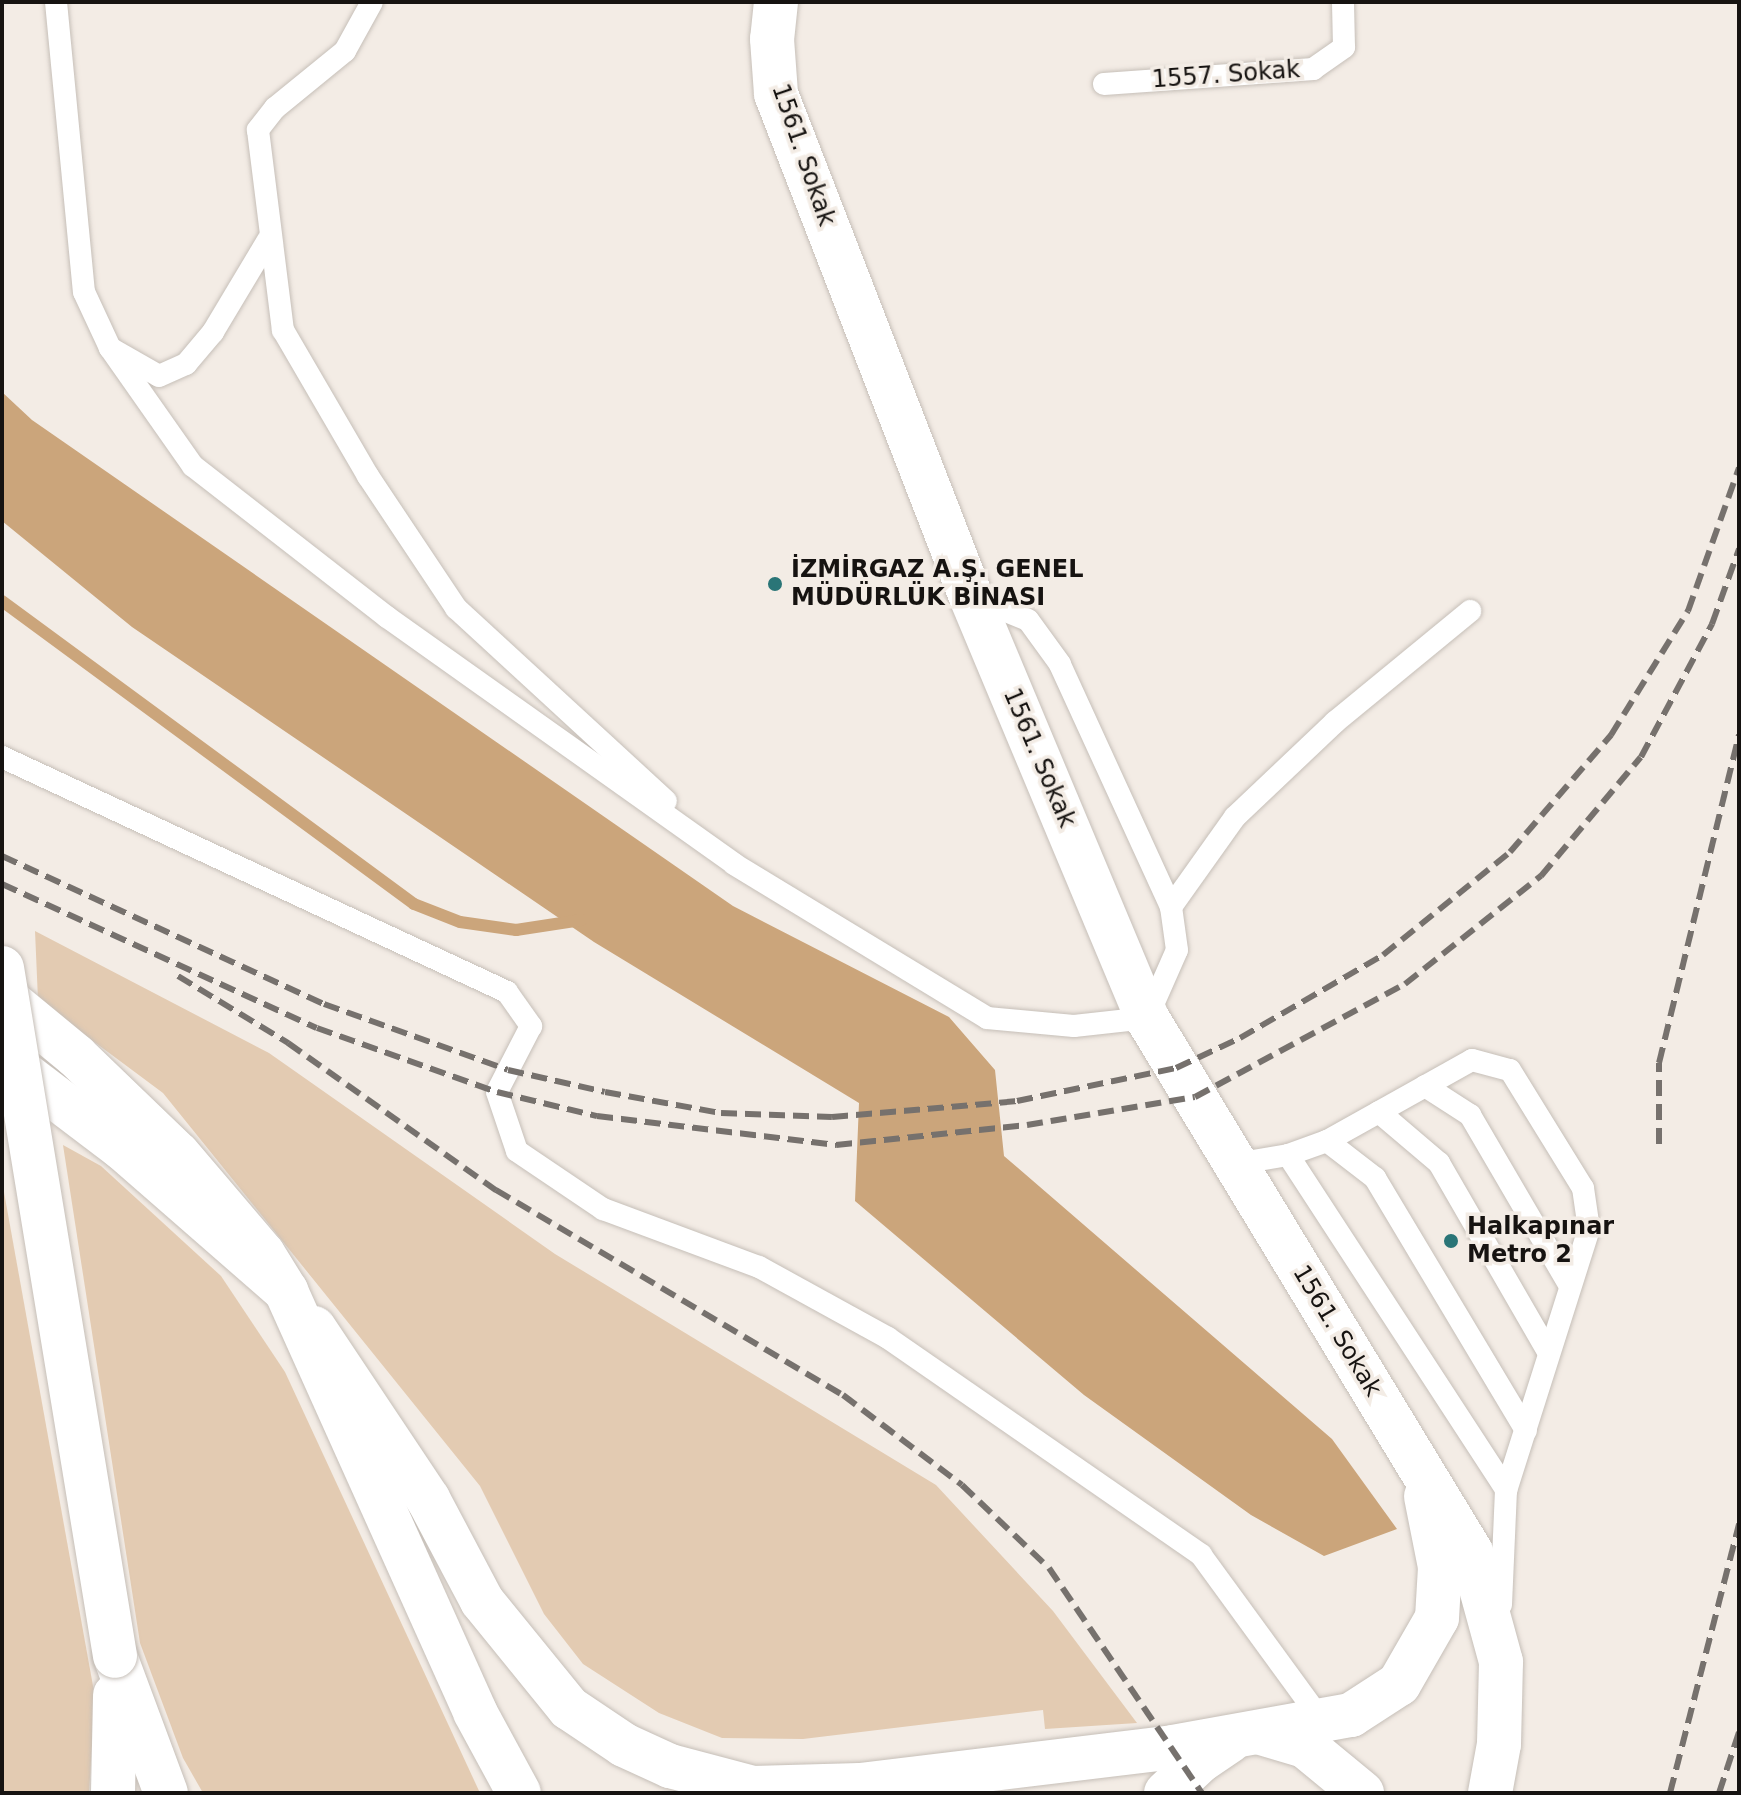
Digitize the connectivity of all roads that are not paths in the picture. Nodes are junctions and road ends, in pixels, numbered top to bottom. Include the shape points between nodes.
1 (56, 2) edge
2 (372, 2) edge
3 (776, 2) edge
4 (1343, 2) edge
5 (1104, 84) dead end
6 (268, 240) junction
7 (110, 348) junction
8 (971, 597) junction
9 (1470, 611) dead end
10 (2, 757) edge
11 (734, 864) junction
12 (1171, 907) junction
13 (2, 968) edge
14 (2, 995) edge
15 (1147, 1018) junction
16 (2, 1057) edge
17 (1425, 1086) junction
18 (1379, 1112) junction
19 (1327, 1141) junction
20 (1288, 1155) junction
21 (1235, 1164) junction
22 (1570, 1286) junction
23 (286, 1291) junction
24 (1547, 1350) junction
25 (1526, 1430) junction
26 (1420, 1466) junction
27 (1506, 1490) junction
28 (115, 1656) junction
29 (1501, 1662) junction
30 (1323, 1722) junction
31 (1249, 1736) junction
32 (113, 1793) edge
33 (166, 1793) edge
34 (519, 1793) edge
35 (1166, 1793) edge
36 (1362, 1793) edge
37 (1490, 1793) edge

1 - 7 lane via 84,292
2 - 6 lane via 345,51 275,108 258,130
3 - 8 main road, 1561. Sokak via 776,94
4 - 5 lane, 1557. Sokak via 1344,47 1313,69
6 - 7 lane via 213,332 186,364 159,376
6 - 11 lane via 283,330 368,476 456,608
7 - 11 lane via 193,466 387,617
8 - 12 lane via 1028,620 1060,664
8 - 15 main road, 1561. Sokak
9 - 12 lane via 1335,722 1235,817
10 - 30 lane via 507,992 531,1026 497,1092 517,1151 603,1209 759,1267 888,1338 1201,1555
11 - 15 lane via 987,1018 1074,1026
12 - 15 lane via 1177,950
13 - 28 main road, bridge
14 - 23 main road via 76,1056 178,1154 237,1218
15 - 21 main road, 1561. Sokak
16 - 23 main road via 122,1148
17 - 18 lane
17 - 22 lane via 1470,1115
17 - 22 lane via 1472,1060 1510,1070 1583,1188 1589,1229
18 - 19 lane
18 - 24 lane via 1439,1163
19 - 20 lane
19 - 25 lane via 1375,1178
20 - 21 lane
20 - 27 lane
21 - 26 main road, 1561. Sokak
22 - 24 lane
23 - 31 main road via 375,1413 482,1601 524,1658 569,1708 635,1750 714,1780 796,1791
23 - 34 main road via 475,1712
24 - 25 lane
25 - 27 lane
26 - 29 main road, 1561. Sokak via 1471,1552
26 - 30 main road via 1440,1567 1437,1618 1399,1684 1351,1715
27 - 29 lane
28 - 32 main road
28 - 33 main road
29 - 37 main road, 1561. Sokak via 1499,1744
30 - 31 main road
31 - 35 main road via 1200,1761
31 - 36 main road via 1305,1746

